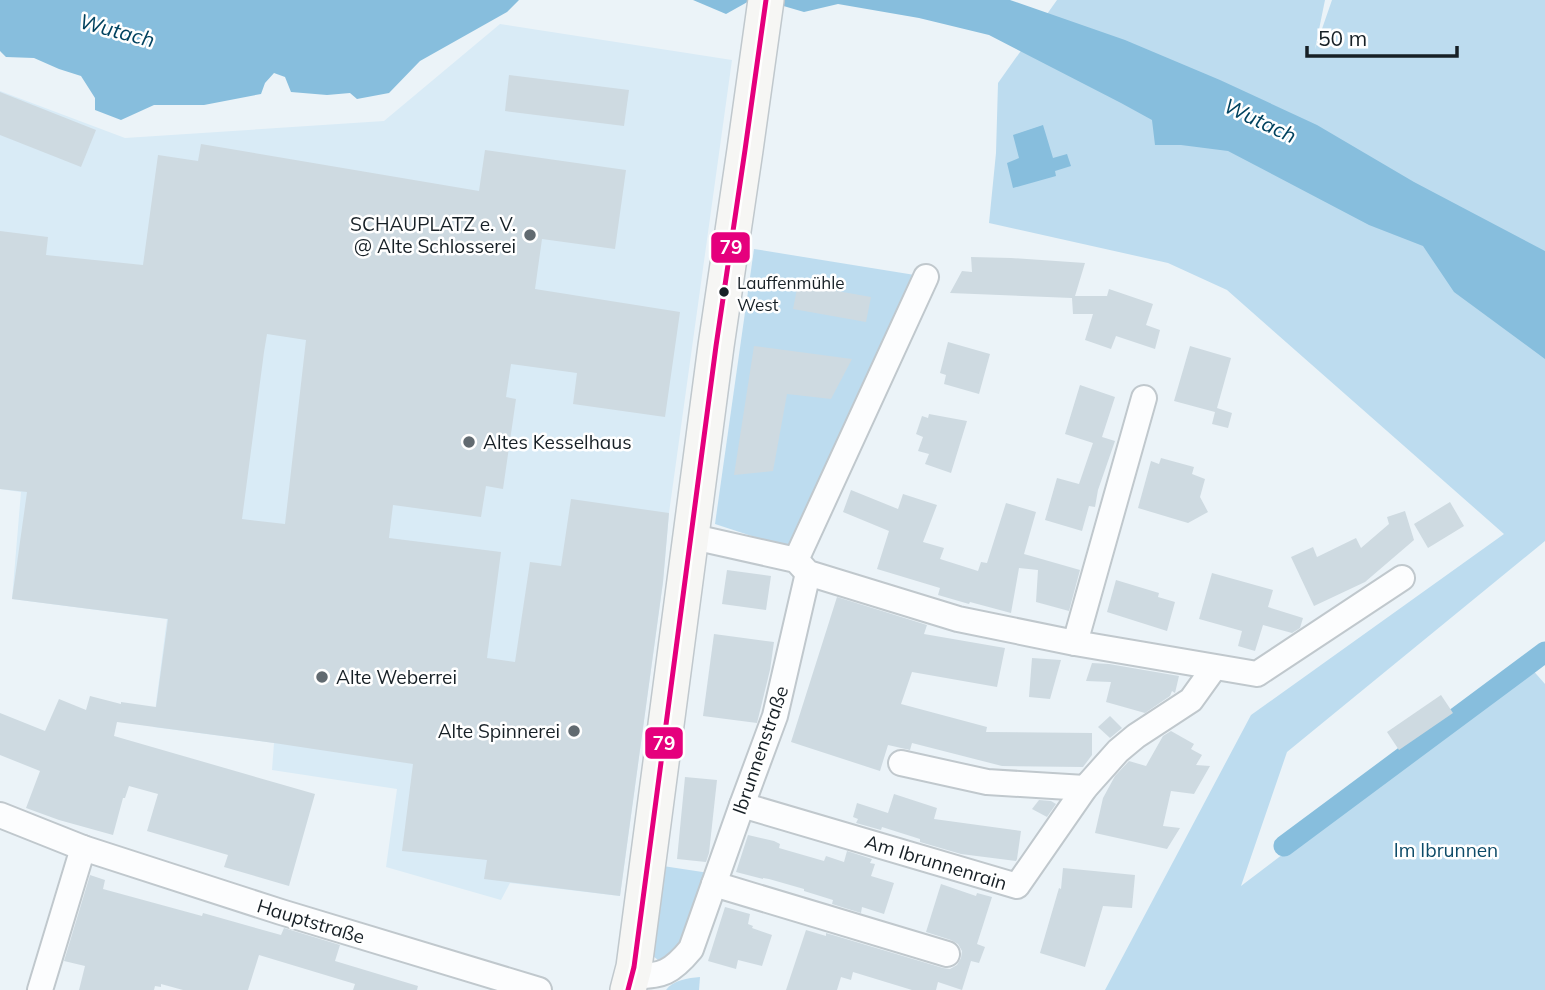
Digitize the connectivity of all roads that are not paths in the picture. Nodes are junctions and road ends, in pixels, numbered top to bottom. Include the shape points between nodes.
1 (766, 0) edge
2 (926, 277) dead end
3 (1144, 398) dead end
4 (691, 540) junction
5 (802, 566) junction
6 (1402, 578) dead end
7 (1075, 643) junction
8 (1214, 668) junction
9 (901, 763) dead end
10 (1085, 788) junction
11 (741, 804) junction
12 (0, 815) edge
13 (83, 848) junction
14 (715, 884) junction
15 (947, 954) dead end
16 (631, 985) edge
17 (40, 990) edge
18 (539, 990) edge

1 - 4 main road
2 - 5 street, Ibrunnenstraße
3 - 7 street
4 - 5 street via 707,540
4 - 16 main road
5 - 7 street via 958,619
5 - 11 street, Ibrunnenstraße via 775,716
6 - 8 street via 1257,674
7 - 8 street
8 - 10 street, Am Ibrunnenrain via 1191,700 1136,736
9 - 10 street via 987,782
10 - 11 street, Am Ibrunnenrain via 1017,886
11 - 14 street, Ibrunnenstraße
12 - 13 street, Hauptstraße
13 - 17 street
13 - 18 street, Hauptstraße
14 - 15 street
14 - 16 street, Ibrunnenstraße via 691,949 666,972

